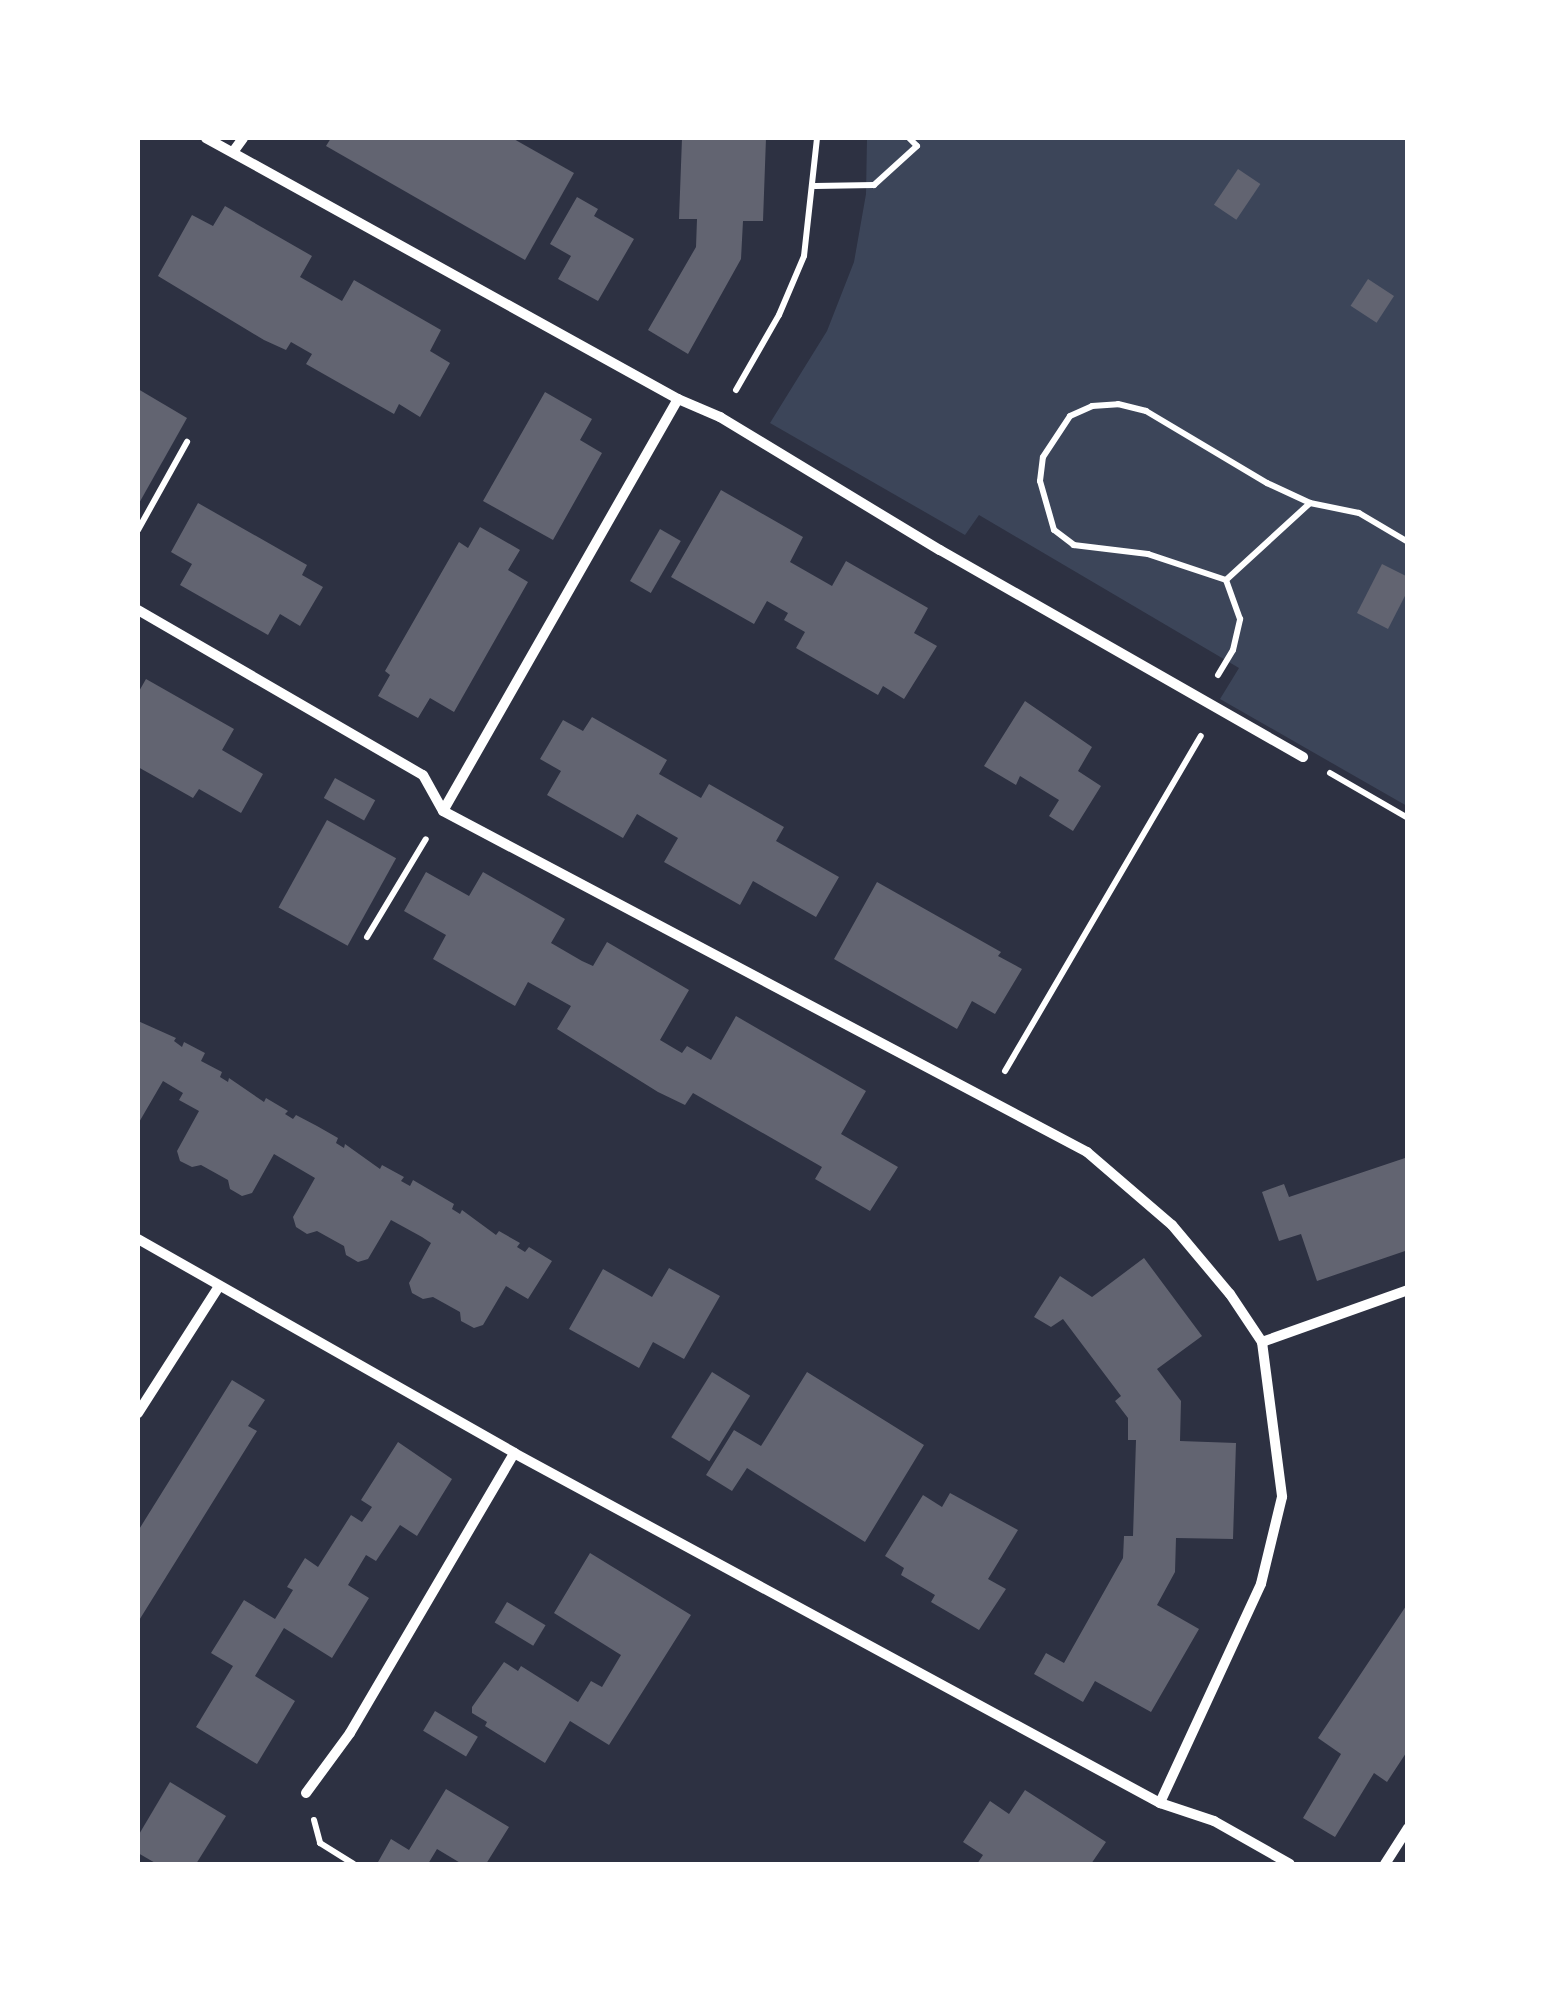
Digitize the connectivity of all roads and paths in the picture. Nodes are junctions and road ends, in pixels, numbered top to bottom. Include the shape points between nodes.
1 (206, 138) edge
2 (243, 138) edge
3 (817, 138) edge
4 (910, 138) edge
5 (233, 152) junction
6 (815, 186) junction
7 (678, 399) junction
8 (720, 417) junction
9 (187, 442) dead end
10 (1310, 503) junction
11 (138, 530) edge
12 (1408, 542) edge
13 (1226, 580) junction
14 (138, 610) edge
15 (1202, 702) junction
16 (1216, 711) junction
17 (1303, 757) joint
18 (444, 810) junction
19 (1408, 818) edge
20 (367, 936) dead end
21 (990, 1098) junction
22 (138, 1239) edge
23 (218, 1288) junction
24 (1408, 1290) edge
25 (1262, 1342) junction
26 (138, 1413) edge
27 (514, 1453) junction
28 (306, 1793) joint
29 (1160, 1803) junction
30 (1408, 1828) edge
31 (353, 1864) edge
32 (1290, 1864) edge
33 (1385, 1864) edge

1 - 5 street
2 - 5 street
3 - 6 path
4 - 6 path via 917,146 874,185
5 - 7 street
6 - 8 path via 804,256
7 - 8 street
7 - 18 street
8 - 15 street
9 - 11 path
10 - 12 path via 1359,512
10 - 13 path
10 - 13 path via 1146,411 1118,404 1070,416 1043,458 1040,481 1054,530 1074,545 1148,554
13 - 15 path via 1240,619 1228,660
14 - 18 street via 422,775
15 - 16 street
16 - 17 street
16 - 21 path
17 - 19 path
18 - 20 path
18 - 21 street
21 - 25 street via 1087,1152 1142,1197 1230,1294
22 - 23 street
23 - 26 street
23 - 27 street
24 - 25 street
25 - 29 street via 1282,1497 1261,1584
27 - 28 street via 350,1733
27 - 29 street
28 - 31 path via 320,1843
29 - 32 street via 1214,1820
30 - 33 street

